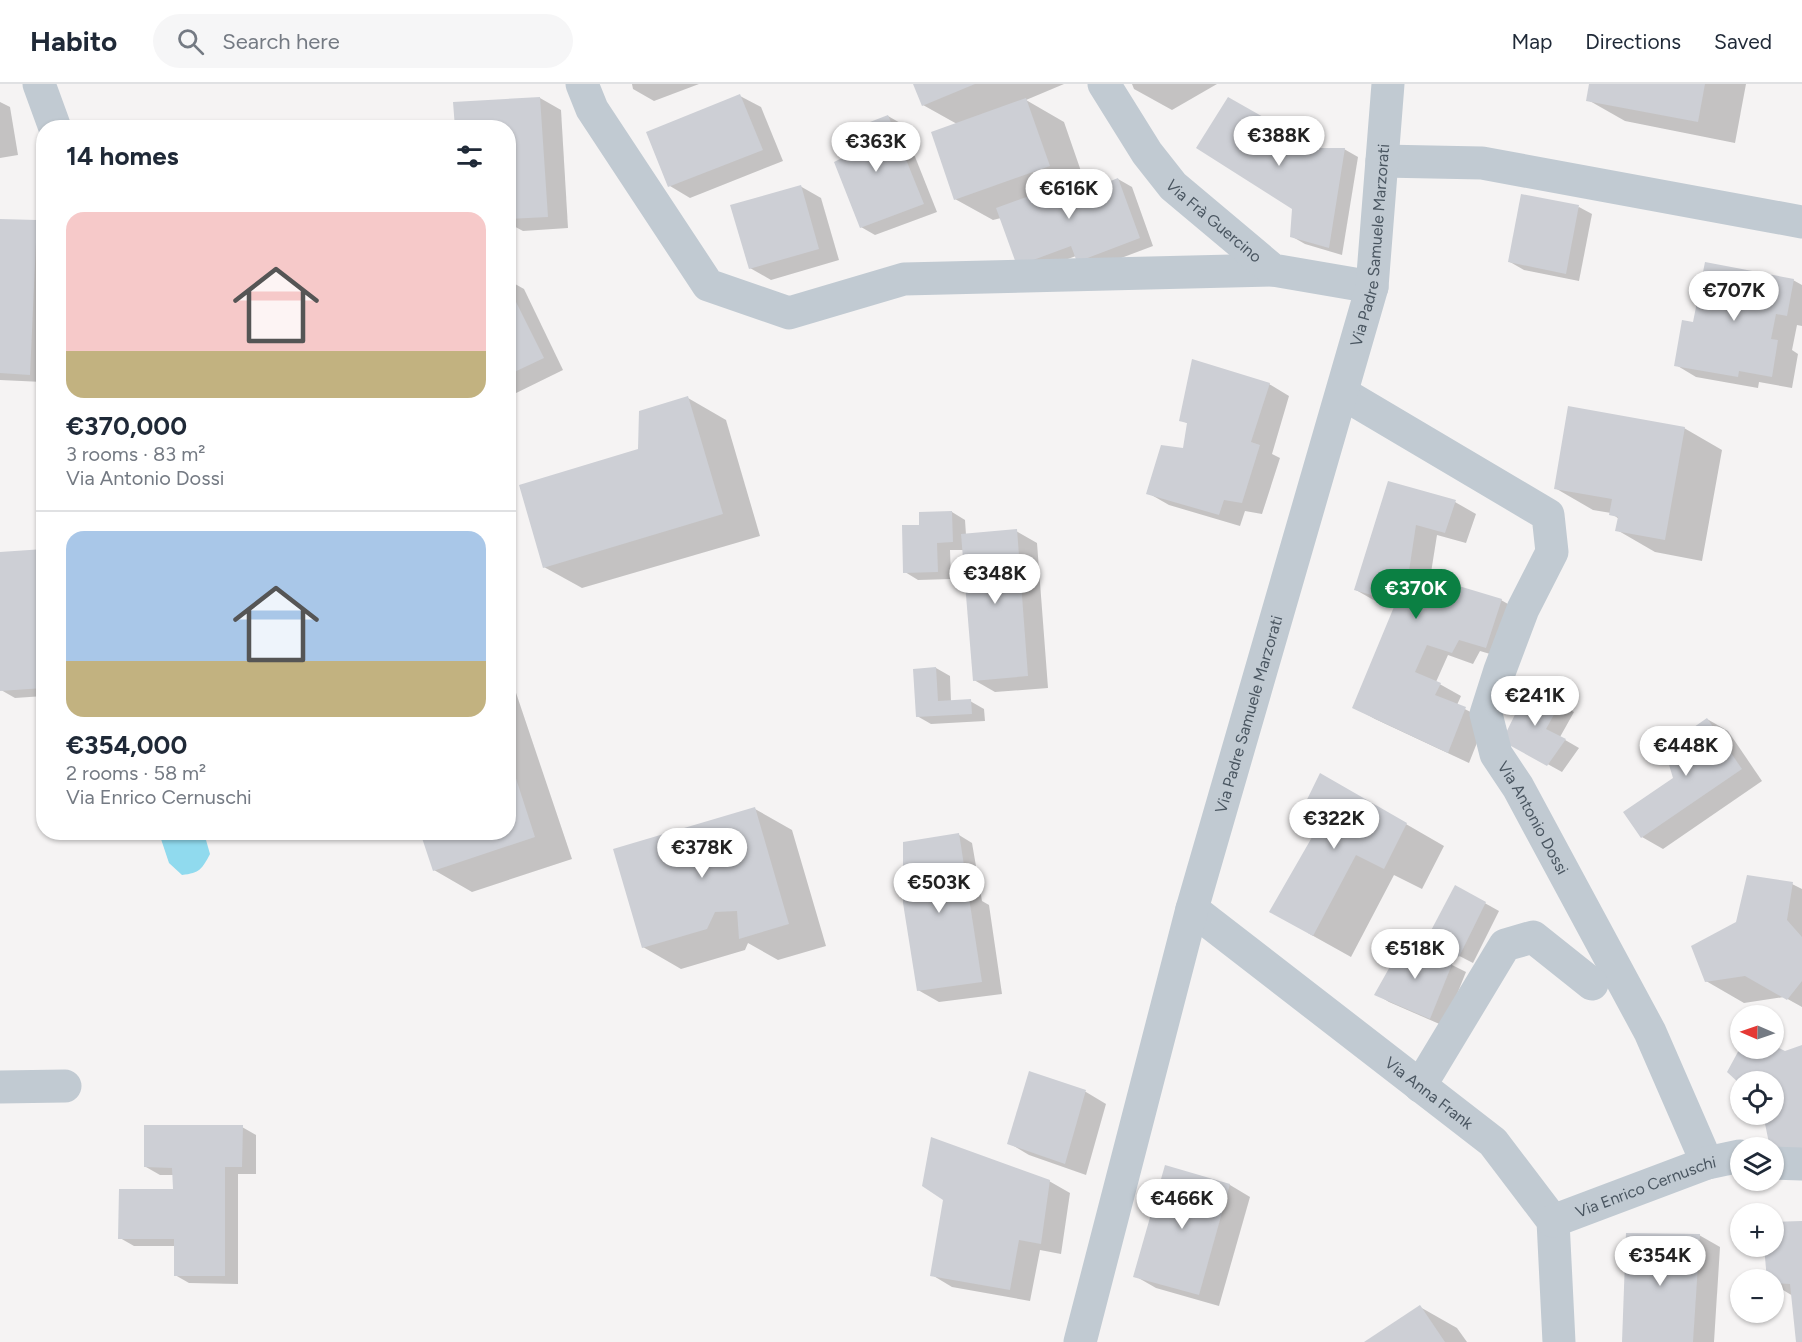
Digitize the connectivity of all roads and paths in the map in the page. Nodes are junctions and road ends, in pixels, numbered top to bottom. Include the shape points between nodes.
1 (39, 84) edge
2 (582, 84) edge
3 (1104, 84) edge
4 (1388, 84) edge
5 (52, 120) edge
6 (1382, 161) junction
7 (1802, 222) edge
8 (1273, 270) junction
9 (1372, 287) junction
10 (1342, 393) junction
11 (1192, 909) junction
12 (1592, 984) dead end
13 (65, 1086) dead end
14 (1420, 1086) junction
15 (0, 1087) edge
16 (1730, 1158) edge
17 (1707, 1163) junction
18 (1784, 1163) edge
19 (1802, 1164) edge
20 (1553, 1221) junction
21 (1080, 1342) edge
22 (1559, 1342) edge

1 - 5 street
2 - 8 street via 592,109 708,285 789,313 904,279
3 - 8 street, Via Frà Guercino via 1147,153 1173,186
4 - 6 street, Via Padre Samuele Marzorati
6 - 7 street via 1482,163
6 - 9 street, Via Padre Samuele Marzorati
8 - 9 street, Via Frà Guercino
9 - 10 street, Via Padre Samuele Marzorati
10 - 11 street, Via Padre Samuele Marzorati
10 - 17 street, Via Antonio Dossi via 1548,515 1552,552 1523,609 1486,714 1496,754 1518,787 1650,1032
11 - 14 street, Via Anna Frank
11 - 21 street, Via Padre Samuele Marzorati
12 - 14 street via 1533,937 1505,945
13 - 15 street
14 - 20 street, Via Anna Frank via 1493,1142
16 - 17 street, Via Enrico Cernuschi
17 - 20 street, Via Enrico Cernuschi
18 - 19 street
20 - 22 street

